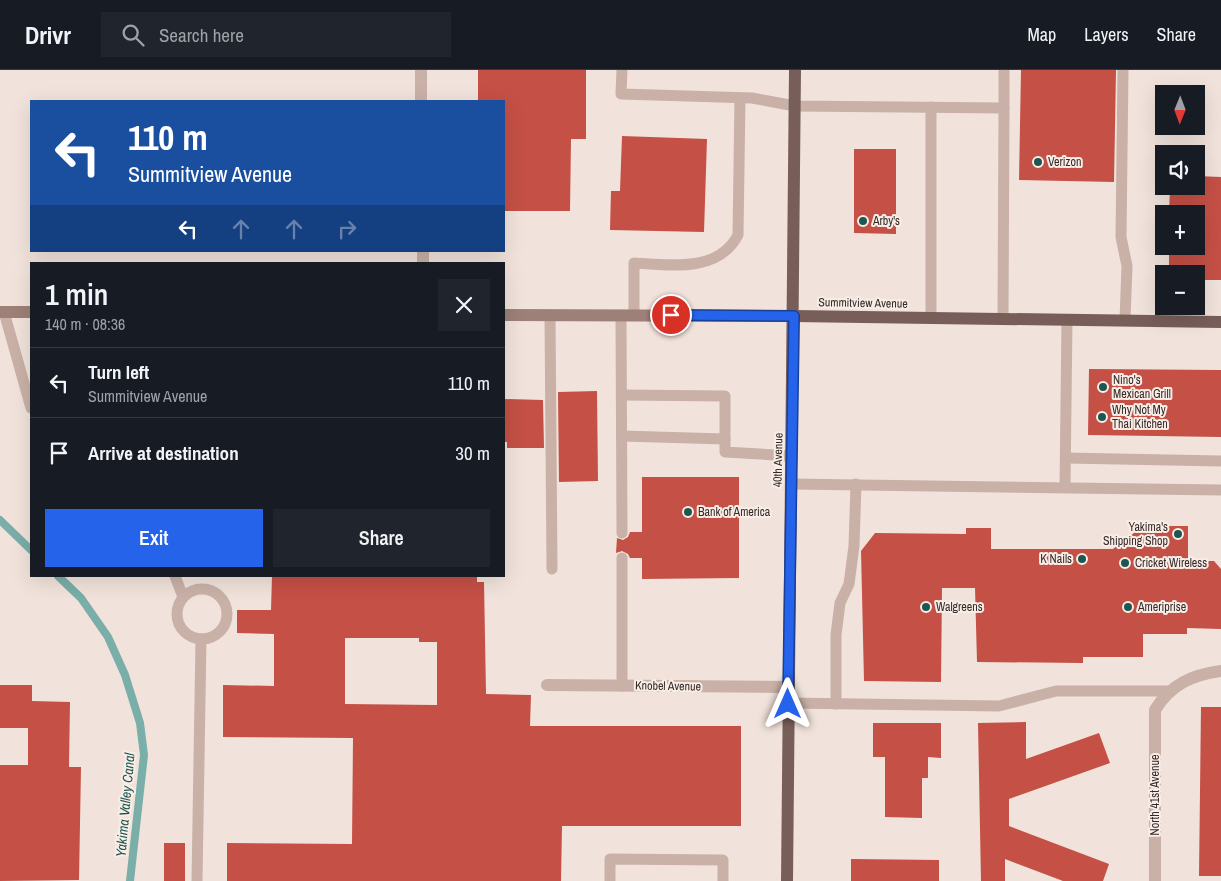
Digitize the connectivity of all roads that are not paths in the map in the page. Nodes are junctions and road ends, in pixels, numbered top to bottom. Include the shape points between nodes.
1 (421, 70) edge
2 (622, 70) edge
3 (795, 70) edge
4 (1004, 70) edge
5 (1123, 70) edge
6 (740, 98) junction
7 (421, 100) edge
8 (795, 106) junction
9 (930, 107) junction
10 (1004, 108) junction
11 (2, 312) edge
12 (30, 312) edge
13 (505, 315) edge
14 (628, 315) junction
15 (550, 316) junction
16 (794, 316) junction
17 (930, 318) junction
18 (1003, 318) junction
19 (1067, 320) junction
20 (1125, 320) junction
21 (1221, 322) edge
22 (622, 395) junction
23 (30, 405) edge
24 (622, 436) junction
25 (725, 439) junction
26 (792, 456) junction
27 (1066, 458) junction
28 (1221, 461) edge
29 (791, 484) junction
30 (856, 484) junction
31 (1065, 487) junction
32 (1221, 490) edge
33 (622, 532) dead end
34 (622, 558) dead end
35 (552, 569) dead end
36 (175, 577) edge
37 (183, 597) junction
38 (201, 639) junction
39 (1221, 671) edge
40 (547, 685) dead end
41 (622, 686) junction
42 (788, 687) junction
43 (1171, 691) junction
44 (788, 704) junction
45 (836, 704) junction
46 (197, 881) edge
47 (610, 881) edge
48 (723, 881) edge
49 (788, 881) edge
50 (1155, 881) edge

1 - 7 street
2 - 6 lane via 621,94
3 - 8 main road, 40th Avenue
4 - 10 lane
5 - 20 lane via 1121,237 1127,266
6 - 8 lane
6 - 14 lane via 738,235 732,246 714,259 690,264 634,263
8 - 9 lane
8 - 16 main road, 40th Avenue
9 - 10 lane
9 - 17 lane
10 - 18 lane
11 - 12 main road
11 - 23 lane
13 - 15 main road, Summitview Avenue
14 - 15 main road, Summitview Avenue
14 - 16 main road, Summitview Avenue
14 - 22 lane
15 - 35 lane
16 - 17 main road, Summitview Avenue
16 - 26 main road, 40th Avenue
17 - 18 main road, Summitview Avenue
18 - 19 main road, Summitview Avenue
19 - 20 main road, Summitview Avenue
19 - 27 lane
20 - 21 main road, Summitview Avenue
22 - 24 lane
22 - 25 lane via 725,396
24 - 25 lane
24 - 33 lane
25 - 26 lane via 725,452
26 - 29 main road, 40th Avenue
27 - 28 lane
27 - 31 lane
29 - 30 lane
29 - 42 main road, 40th Avenue
30 - 31 lane
30 - 45 lane via 854,546 836,635
31 - 32 lane
34 - 41 lane
36 - 37 lane
37 - 38 lane via 177,611 181,627
37 - 38 lane via 205,588 214,591 226,603 224,628 210,638
38 - 46 lane
39 - 43 street via 1187,678
40 - 41 street, Knobel Avenue
41 - 42 street, Knobel Avenue
42 - 44 main road, 40th Avenue
43 - 45 lane via 1056,692 998,706
43 - 50 street, North 41st Avenue via 1155,710
44 - 45 lane
44 - 49 main road, 40th Avenue
47 - 48 lane via 610,859 723,860

